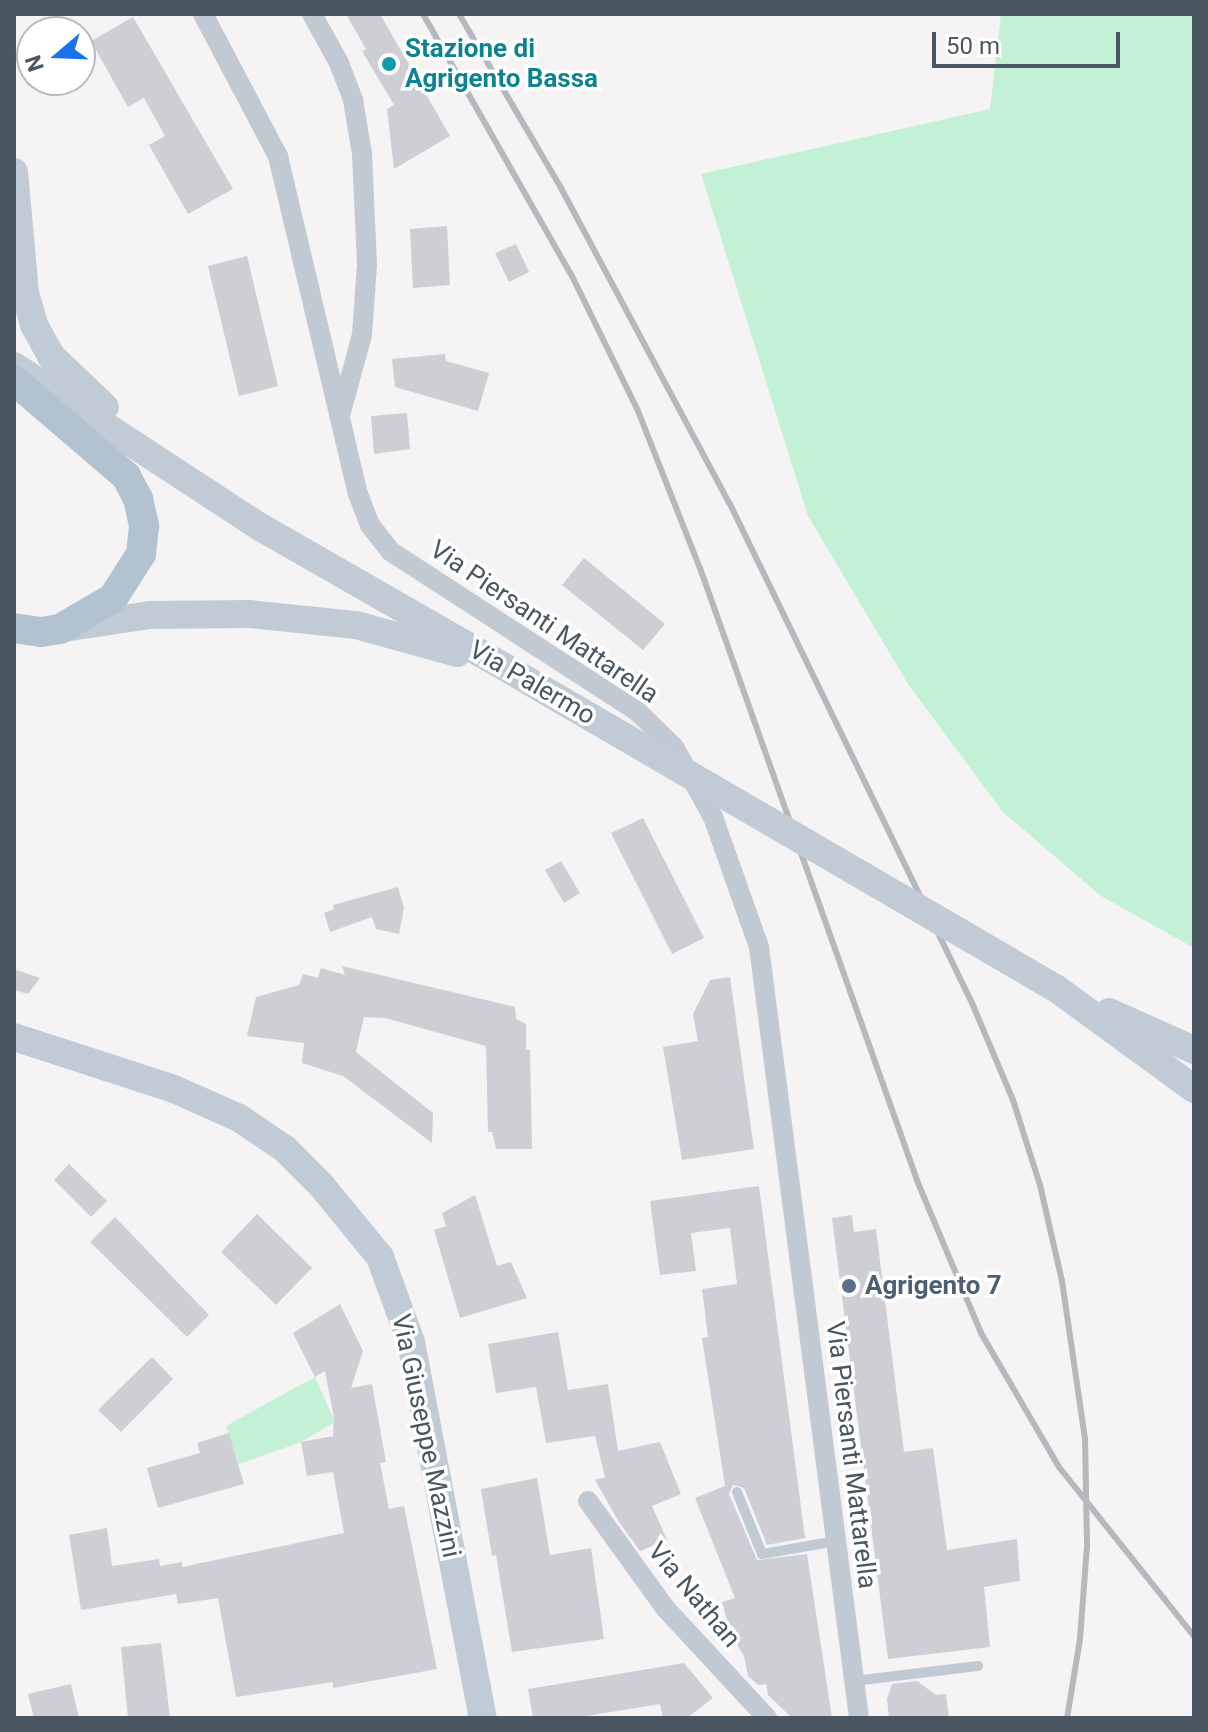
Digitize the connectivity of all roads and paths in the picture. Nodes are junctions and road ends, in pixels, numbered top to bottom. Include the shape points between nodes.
1 (203, 14) edge
2 (312, 14) edge
3 (14, 172) edge
4 (14, 366) edge
5 (14, 380) edge
6 (340, 415) junction
7 (197, 485) junction
8 (14, 628) edge
9 (60, 629) junction
10 (508, 669) junction
11 (1057, 989) junction
12 (14, 1037) edge
13 (1194, 1050) edge
14 (1194, 1070) edge
15 (1194, 1089) edge
16 (737, 1492) dead end
17 (588, 1501) dead end
18 (836, 1541) junction
19 (978, 1666) dead end
20 (854, 1681) junction
21 (483, 1718) edge
22 (767, 1718) edge
23 (859, 1718) edge

1 - 6 street, Via Piersanti Mattarella via 278,156
2 - 6 street via 353,100 362,154 367,265 362,335
3 - 7 main road via 25,293 51,356
4 - 7 main road, Via Palermo
5 - 9 main road via 126,476 144,526 141,554 113,598
6 - 18 street, Via Piersanti Mattarella via 363,511 390,551 638,712 674,747 713,817 759,947
7 - 10 main road, Via Palermo
8 - 9 main road
9 - 10 main road via 150,615 249,614 356,625
10 - 11 main road, Via Palermo, bridge
11 - 13 main road
11 - 14 main road
11 - 15 main road
12 - 21 main road, Via Giuseppe Mazzini via 174,1089 239,1118 285,1149 380,1257 411,1342
16 - 18 lane via 762,1554
17 - 22 street, Via Nathan via 666,1609
18 - 20 street, Via Piersanti Mattarella
19 - 20 lane
20 - 23 street, Via Piersanti Mattarella

